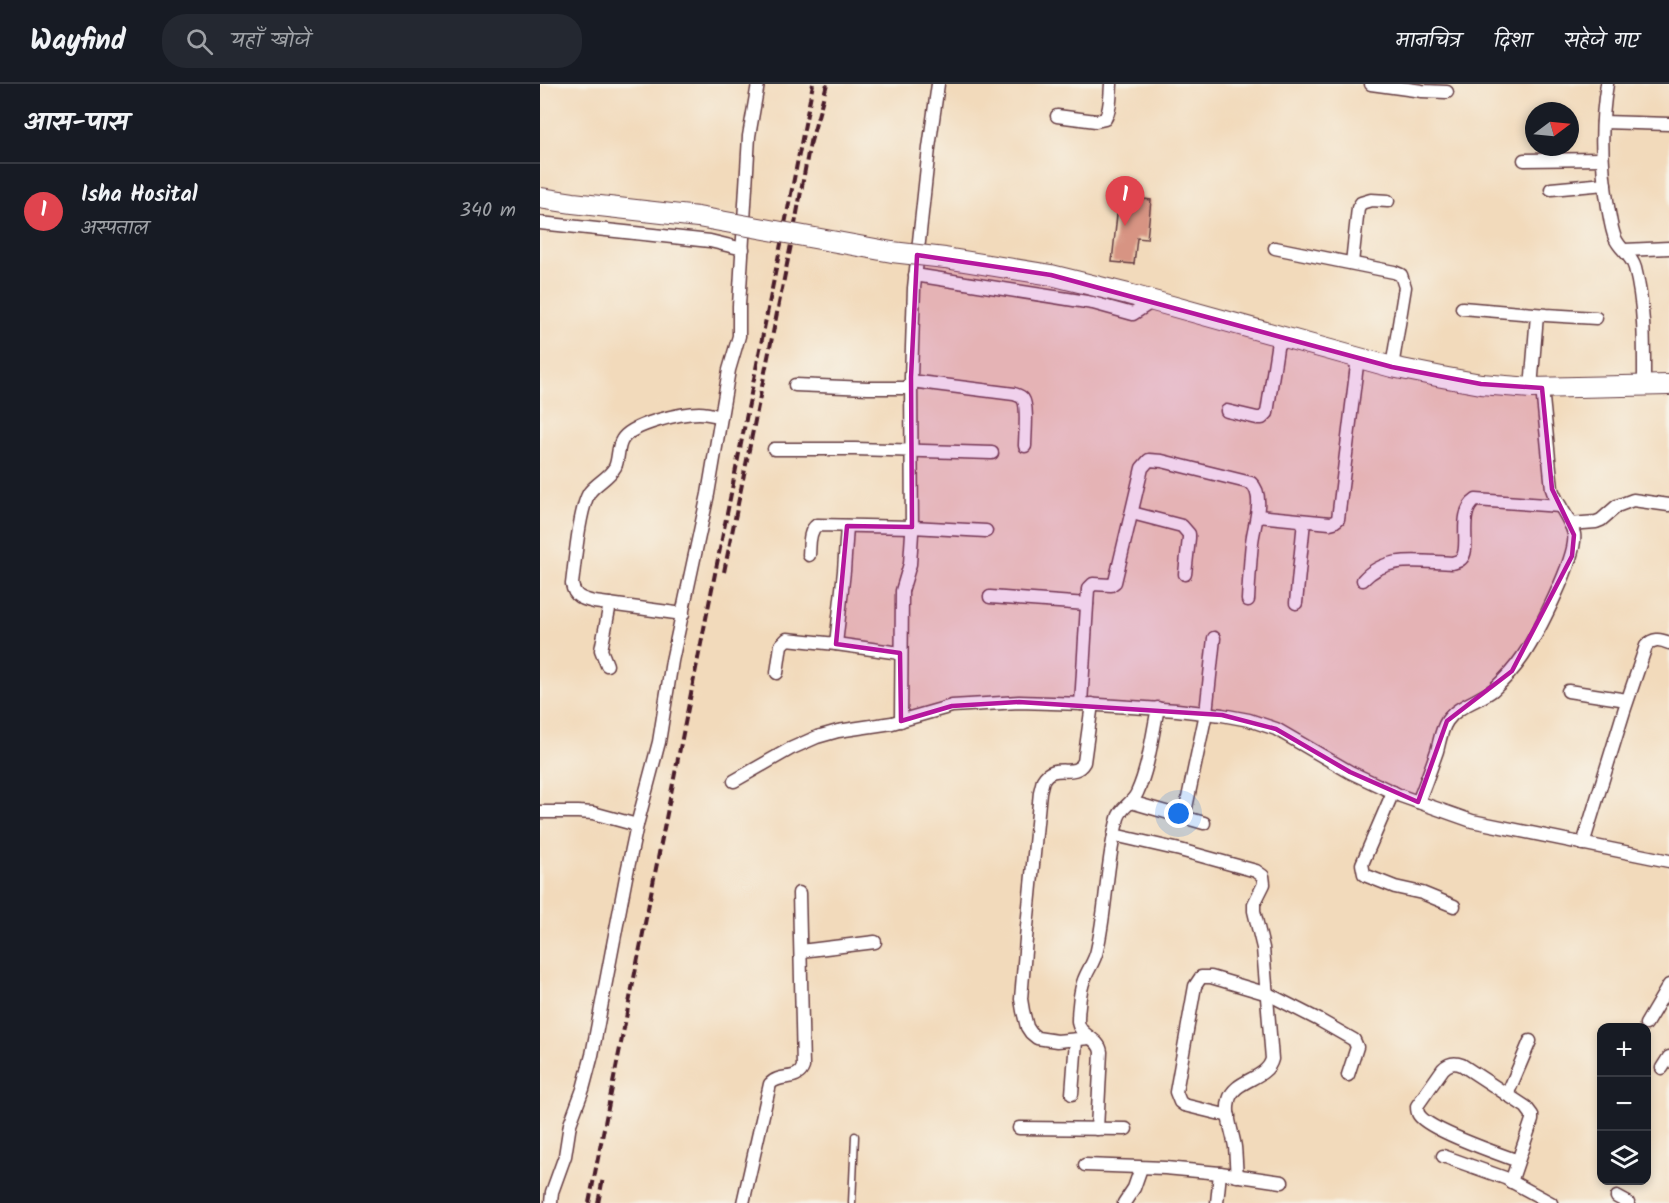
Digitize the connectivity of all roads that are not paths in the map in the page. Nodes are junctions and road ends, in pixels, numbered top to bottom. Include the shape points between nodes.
1 (758, 84) edge
2 (938, 84) edge
3 (1111, 84) edge
4 (1371, 84) edge
5 (1607, 84) edge
6 (1447, 92) dead end
7 (1057, 116) dead end
8 (1603, 122) junction
9 (1669, 124) edge
10 (1602, 159) junction
11 (1524, 160) dead end
12 (1605, 184) junction
13 (1551, 189) dead end
14 (540, 198) edge
15 (1388, 201) dead end
16 (540, 223) edge
17 (1275, 248) dead end
18 (1669, 248) edge
19 (743, 249) junction
20 (1625, 250) junction
21 (1352, 263) junction
22 (915, 275) junction
23 (1153, 301) junction
24 (1462, 308) dead end
25 (1537, 315) junction
26 (1596, 318) dead end
27 (1279, 335) junction
28 (1358, 357) junction
29 (1392, 367) junction
30 (795, 385) dead end
31 (911, 385) junction
32 (1669, 385) edge
33 (1644, 386) junction
34 (1536, 388) junction
35 (1227, 411) dead end
36 (721, 417) junction
37 (1025, 446) dead end
38 (774, 449) dead end
39 (912, 451) junction
40 (992, 453) dead end
41 (1669, 505) edge
42 (1560, 506) junction
43 (1132, 513) junction
44 (1258, 516) junction
45 (1304, 521) junction
46 (1570, 524) junction
47 (847, 526) junction
48 (912, 527) junction
49 (986, 531) dead end
50 (809, 555) dead end
51 (1185, 574) dead end
52 (1363, 580) dead end
53 (990, 597) dead end
54 (1248, 600) dead end
55 (1296, 603) dead end
56 (610, 604) junction
57 (1087, 604) junction
58 (683, 614) junction
59 (1214, 638) dead end
60 (1669, 643) edge
61 (836, 644) junction
62 (900, 653) junction
63 (607, 665) dead end
64 (777, 673) dead end
65 (1568, 691) dead end
66 (1627, 700) junction
67 (1087, 704) junction
68 (1158, 708) junction
69 (1206, 713) junction
70 (901, 721) junction
71 (734, 781) dead end
72 (1393, 792) junction
73 (1131, 802) junction
74 (1418, 802) junction
75 (540, 812) edge
76 (1184, 817) junction
77 (1204, 823) dead end
78 (637, 825) junction
79 (1114, 836) junction
80 (1583, 844) junction
81 (1669, 861) edge
82 (800, 893) dead end
83 (1454, 906) dead end
84 (875, 942) dead end
85 (801, 951) junction
86 (1669, 985) edge
87 (1268, 994) junction
88 (1647, 1023) edge
89 (1090, 1038) junction
90 (1076, 1040) junction
91 (1530, 1041) dead end
92 (1348, 1076) dead end
93 (1072, 1094) dead end
94 (1507, 1095) junction
95 (1229, 1116) junction
96 (1019, 1128) dead end
97 (1097, 1129) junction
98 (1126, 1129) dead end
99 (855, 1136) dead end
100 (1443, 1155) dead end
101 (1518, 1161) junction
102 (1085, 1166) dead end
103 (1141, 1168) junction
104 (1220, 1173) junction
105 (1237, 1176) junction
106 (1282, 1182) dead end
107 (1512, 1182) junction
108 (551, 1203) edge
109 (743, 1203) edge
110 (852, 1203) edge
111 (1124, 1203) edge
112 (1217, 1203) edge
113 (1551, 1203) edge

1 - 19 street via 749,136
2 - 22 street
3 - 7 street via 1105,119
4 - 6 street
5 - 8 street
8 - 9 street
8 - 10 street
10 - 11 street
10 - 12 street
12 - 13 street
12 - 20 street via 1612,228
14 - 23 highway, bridge via 698,217 892,252 1051,274
15 - 21 street via 1371,200 1358,208
16 - 19 street via 710,241
17 - 21 street
18 - 20 street
19 - 36 street via 739,336
20 - 33 street via 1633,260 1641,294
21 - 29 street via 1394,272 1404,280
22 - 23 street via 1093,303 1133,314
22 - 31 street
23 - 27 highway
24 - 25 street
25 - 26 street
25 - 34 street
27 - 28 highway
27 - 35 street via 1267,413 1257,418
28 - 29 highway
28 - 45 street via 1338,519 1330,523
29 - 34 highway via 1481,384
30 - 31 street
31 - 37 street via 1020,396 1025,406
31 - 39 street
32 - 33 highway
33 - 34 highway
34 - 42 street via 1552,489
36 - 56 street via 687,413 628,433 621,440 615,467 585,500 573,591 583,599
36 - 58 street
38 - 39 street
39 - 40 street
39 - 48 street
41 - 46 street via 1633,500 1617,506 1596,522
42 - 46 street
42 - 52 street via 1476,500 1467,509 1464,555 1458,561 1395,562 1375,568
43 - 44 street via 1142,468 1156,459 1251,483 1256,489
43 - 51 street via 1186,529 1189,538
43 - 57 street via 1115,582 1090,586
44 - 45 street
44 - 54 street via 1252,539
45 - 55 street
46 - 74 street via 1574,535 1572,556 1524,655 1492,690 1447,721
47 - 48 street
47 - 50 street via 813,528
47 - 61 street
48 - 49 street
48 - 62 street via 910,564 902,591
53 - 57 street
56 - 58 street
56 - 63 street via 602,651
57 - 67 street
58 - 78 street via 659,742
59 - 69 street
60 - 66 street via 1653,640 1646,646
61 - 62 street
61 - 64 street via 787,639 781,645
62 - 70 street
65 - 66 street
66 - 80 street
67 - 68 street
67 - 70 street via 969,704
67 - 90 street via 1082,766 1050,772 1043,780 1021,999 1025,1019 1037,1038
68 - 69 street
68 - 73 street via 1148,760
69 - 72 street via 1276,729
69 - 76 street
70 - 71 street via 817,737
72 - 74 street
72 - 83 street via 1362,864 1364,874
73 - 76 street
73 - 79 street via 1121,811
74 - 80 street via 1472,821
75 - 78 street via 593,813
76 - 77 street
78 - 108 street via 592,1055
79 - 87 street via 1180,850 1263,876 1254,912 1262,939
79 - 89 street via 1098,948 1082,986 1078,1022
80 - 81 street
82 - 85 street
84 - 85 street
85 - 109 street via 803,1067 797,1075 778,1078 770,1084
86 - 88 street
87 - 92 street via 1354,1040 1357,1047
87 - 95 street via 1270,1066 1234,1091
87 - 95 street via 1211,977 1201,977 1195,986 1177,1097 1184,1105
89 - 90 street
89 - 97 street via 1099,1044 1101,1052
90 - 93 street
91 - 94 street
94 - 101 street via 1527,1107 1532,1115
94 - 101 street via 1462,1065 1452,1063 1419,1101 1417,1111 1425,1121 1462,1140
95 - 105 street
96 - 97 street
97 - 98 street
99 - 110 lane
100 - 107 street
101 - 107 street
102 - 103 street
103 - 104 street
103 - 111 street
104 - 105 street
104 - 112 street
105 - 106 street
107 - 113 street

